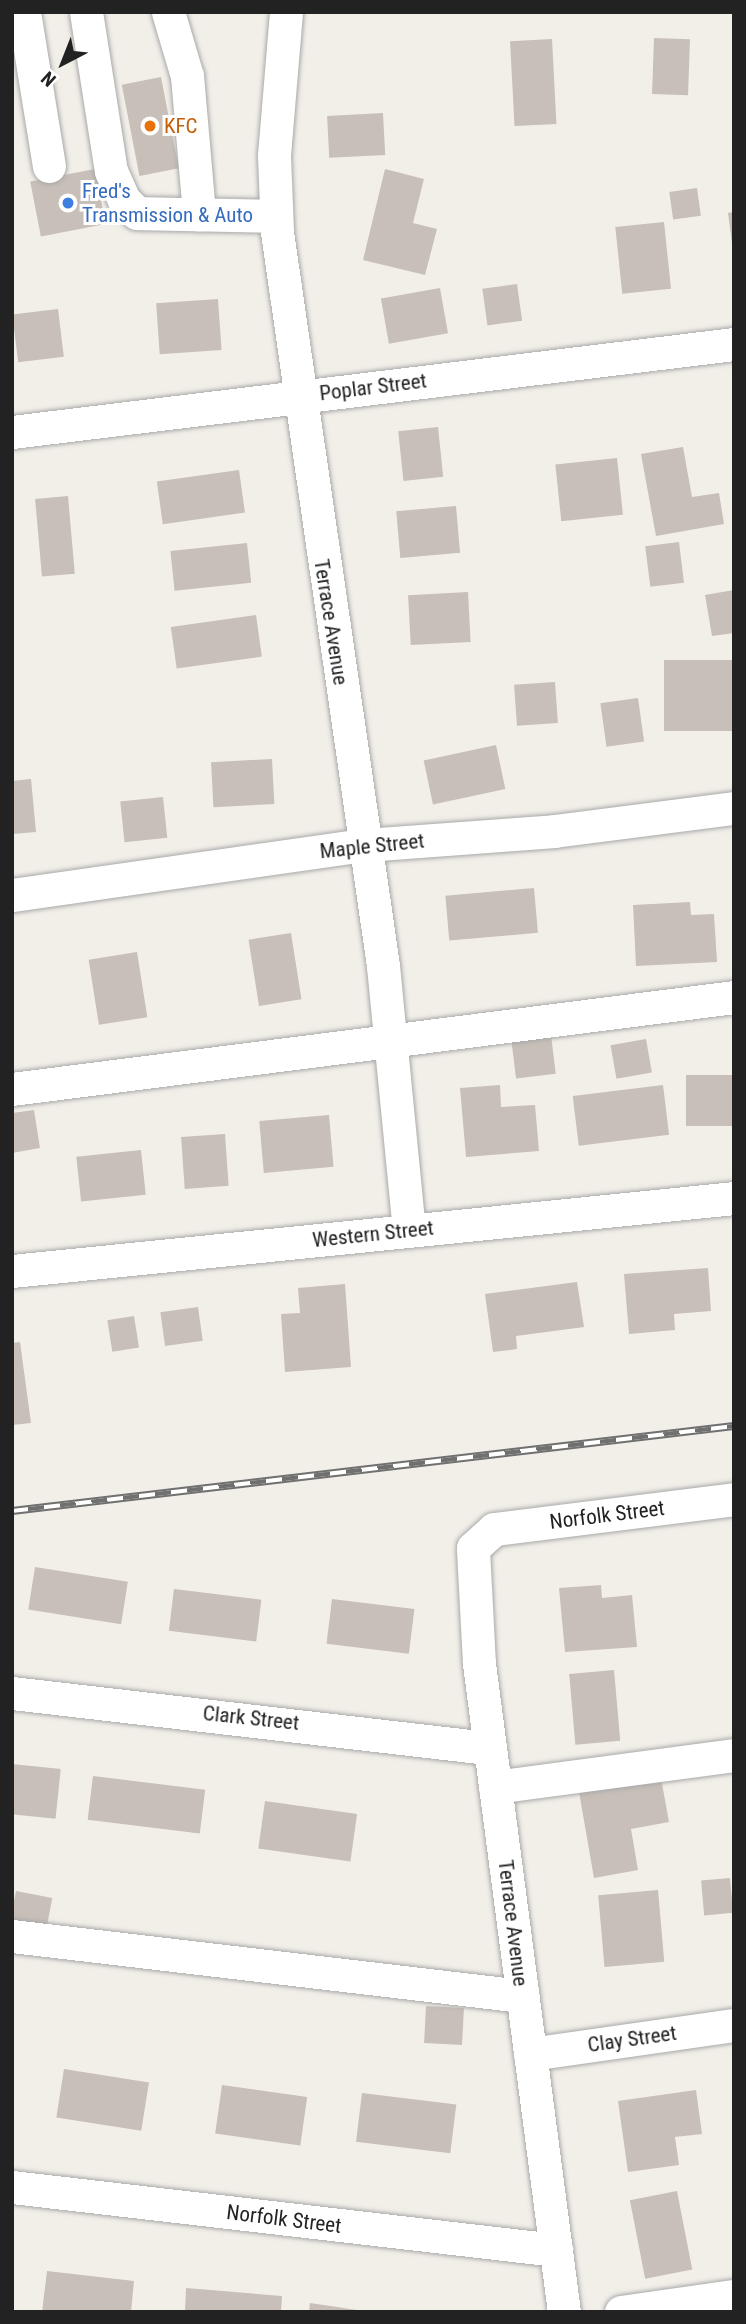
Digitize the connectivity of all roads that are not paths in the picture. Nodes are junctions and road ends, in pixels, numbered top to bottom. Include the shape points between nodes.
1 (24, 12) edge
2 (86, 12) edge
3 (168, 12) edge
4 (286, 12) edge
5 (49, 166) dead end
6 (199, 214) junction
7 (276, 216) junction
8 (734, 344) edge
9 (298, 396) junction
10 (12, 432) edge
11 (734, 808) edge
12 (365, 845) junction
13 (12, 895) edge
14 (734, 997) edge
15 (390, 1042) junction
16 (12, 1089) edge
17 (734, 1198) edge
18 (409, 1230) junction
19 (12, 1271) edge
20 (734, 1499) edge
21 (481, 1536) joint
22 (12, 1693) edge
23 (490, 1748) junction
24 (734, 1755) edge
25 (495, 1787) junction
26 (12, 1936) edge
27 (522, 1996) junction
28 (734, 2025) edge
29 (530, 2054) junction
30 (12, 2188) edge
31 (556, 2250) junction
32 (734, 2296) edge
33 (564, 2312) edge
34 (621, 2312) edge

1 - 5 street
2 - 6 street via 111,172 137,213
3 - 6 street via 187,76
4 - 7 street, Terrace Avenue
6 - 7 street
7 - 9 street, Terrace Avenue
8 - 9 street, Poplar Street
9 - 10 street, Poplar Street
9 - 12 street, Terrace Avenue
11 - 12 street, Maple Street via 554,831
12 - 13 street, Maple Street
12 - 15 street, Terrace Avenue
14 - 15 street
15 - 16 street
15 - 18 street, Terrace Avenue
17 - 18 street, Western Street
18 - 19 street, Western Street
20 - 21 street, Norfolk Street
21 - 23 street, Terrace Avenue via 474,1548 474,1605
22 - 23 street, Clark Street
23 - 25 street, Terrace Avenue
24 - 25 street
25 - 27 street, Terrace Avenue
26 - 27 street
27 - 29 street, Terrace Avenue
28 - 29 street, Clay Street
29 - 31 street, Terrace Avenue
30 - 31 street, Norfolk Street
31 - 33 street, Terrace Avenue
32 - 34 street

